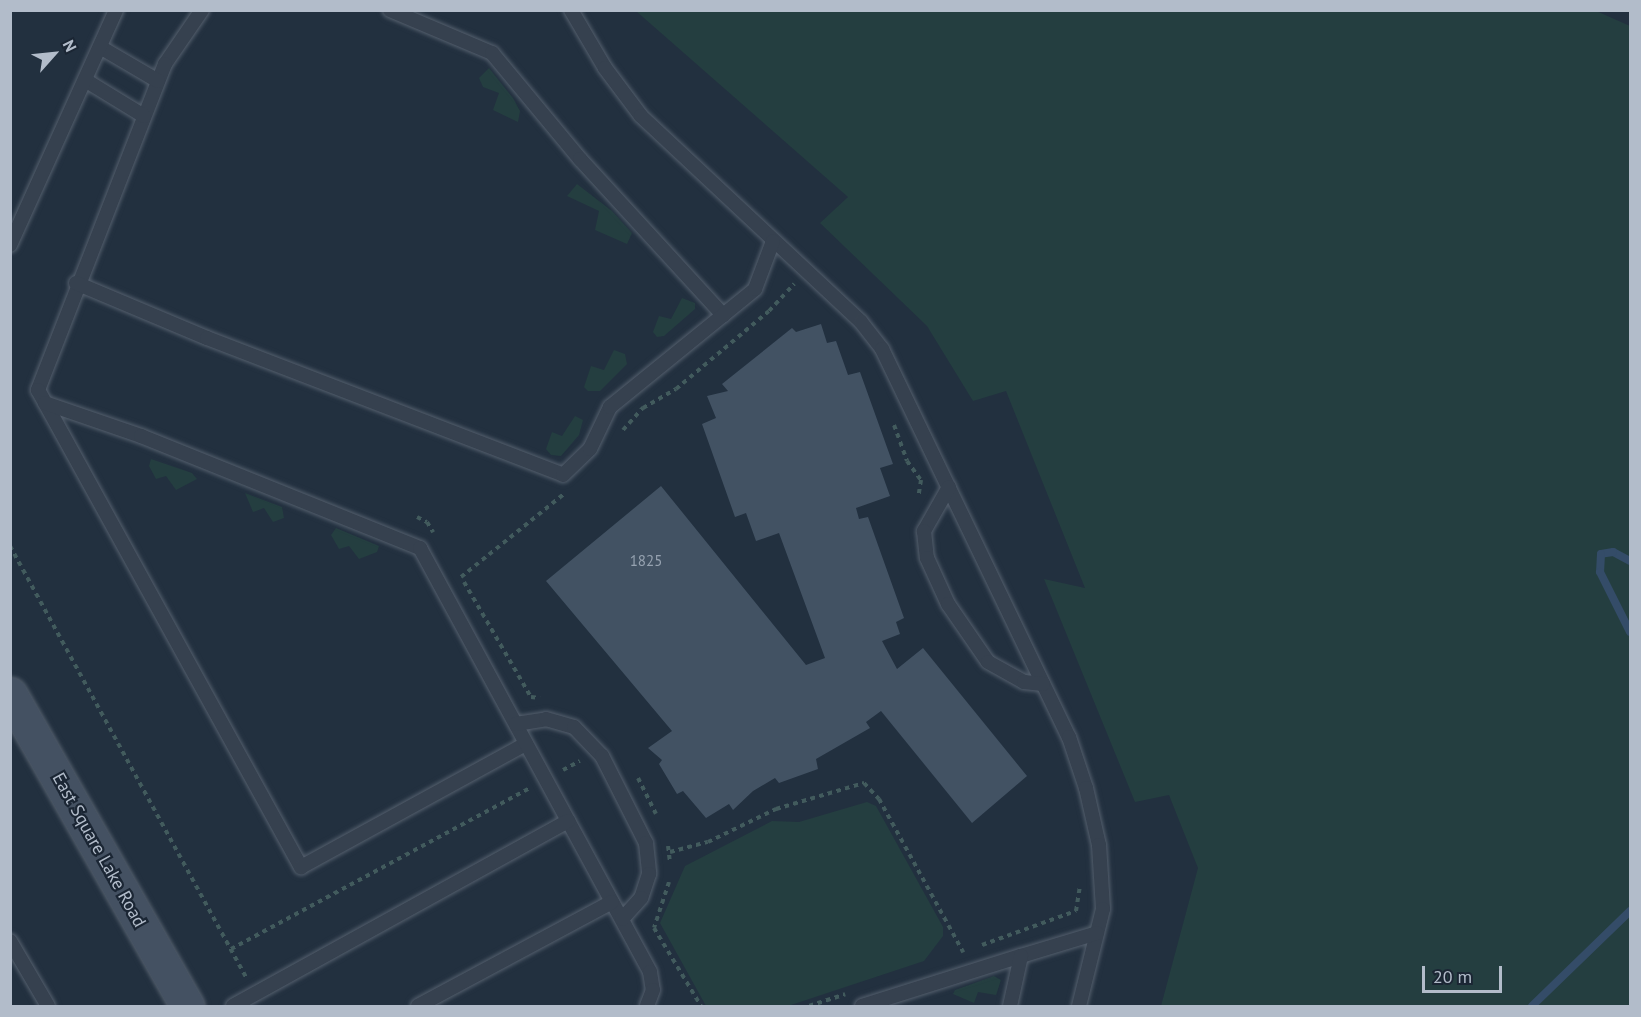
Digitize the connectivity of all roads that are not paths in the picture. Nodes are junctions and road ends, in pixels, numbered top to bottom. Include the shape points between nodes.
1 (116, 10) edge
2 (202, 10) edge
3 (390, 10) edge
4 (571, 10) edge
5 (100, 47) junction
6 (85, 80) junction
7 (158, 81) junction
8 (144, 116) junction
9 (772, 241) junction
10 (10, 244) edge
11 (76, 283) junction
12 (723, 315) junction
13 (45, 404) junction
14 (949, 487) junction
15 (1043, 684) junction
16 (10, 694) edge
17 (516, 724) junction
18 (526, 744) junction
19 (568, 821) junction
20 (612, 902) junction
21 (622, 920) junction
22 (1097, 933) junction
23 (10, 940) edge
24 (1021, 956) junction
25 (48, 1006) edge
26 (187, 1006) edge
27 (233, 1006) edge
28 (418, 1006) edge
29 (647, 1006) edge
30 (862, 1006) edge
31 (1010, 1006) edge
32 (1079, 1006) edge

1 - 5 lane
2 - 7 lane via 165,64
3 - 12 lane via 492,53 580,159
4 - 9 lane via 605,68 641,116
5 - 6 lane
5 - 7 lane
6 - 8 lane
6 - 10 lane
7 - 8 lane
8 - 11 lane
9 - 12 lane via 755,289
9 - 14 lane via 861,322 882,348
11 - 12 lane via 207,338 563,475 590,449 610,407
11 - 13 lane via 38,390
13 - 17 lane via 152,440 420,548
13 - 18 lane via 301,867
14 - 15 lane
14 - 15 lane via 924,531 927,558 948,604 988,662 1024,682
15 - 22 lane via 1069,737 1099,845 1103,909
16 - 26 main road, East Square Lake Road
17 - 18 lane
17 - 21 lane via 546,719 574,728 598,752 646,843 649,874 641,898
18 - 19 lane
19 - 20 lane
19 - 27 lane
20 - 21 lane
20 - 28 lane
21 - 29 lane via 650,972 653,990
22 - 24 lane
22 - 32 lane
23 - 25 lane
24 - 30 lane
24 - 31 lane

